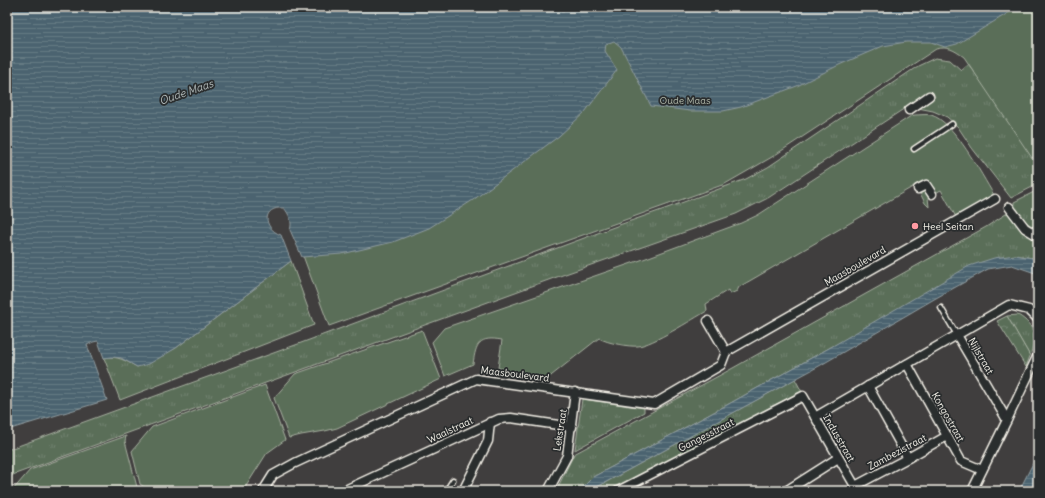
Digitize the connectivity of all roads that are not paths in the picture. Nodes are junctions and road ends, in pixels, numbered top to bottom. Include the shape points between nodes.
1 (929, 96) dead end
2 (909, 110) dead end
3 (952, 124) dead end
4 (914, 149) dead end
5 (918, 189) dead end
6 (932, 194) dead end
7 (995, 198) dead end
8 (1009, 207) dead end
9 (1038, 236) edge
10 (941, 308) dead end
11 (1038, 319) edge
12 (708, 321) dead end
13 (957, 334) junction
14 (726, 352) junction
15 (1038, 355) edge
16 (906, 364) junction
17 (868, 386) junction
18 (575, 392) junction
19 (803, 396) joint
20 (814, 417) junction
21 (1007, 420) junction
22 (490, 422) junction
23 (572, 427) junction
24 (947, 436) junction
25 (838, 458) junction
26 (908, 458) junction
27 (982, 470) junction
28 (453, 480) dead end
29 (856, 488) edge
30 (264, 491) edge
31 (343, 491) edge
32 (446, 491) edge
33 (463, 491) edge
34 (548, 491) edge
35 (618, 491) edge
36 (786, 491) edge
37 (972, 491) edge

1 - 2 street
3 - 4 lane
5 - 6 street via 926,185
7 - 14 street, Maasboulevard
8 - 9 street via 1025,228
10 - 13 lane
11 - 13 street via 1029,310 1009,305
12 - 14 street
13 - 16 street, Nijlstraat
13 - 21 street, Nijlstraat
14 - 18 street, Maasboulevard via 721,365 654,404
15 - 21 street
16 - 17 street, Nijlstraat
16 - 24 street, Kongostraat
17 - 20 street, Nijlstraat
17 - 26 street
18 - 23 street, Lekstraat
18 - 30 street, Maasboulevard via 476,379 290,466 273,475
19 - 20 street, Indusstraat
19 - 35 street, Gangesstraat
20 - 25 street, Indusstraat
21 - 27 street
22 - 23 street, Waalstraat via 511,418
22 - 31 street, Waalstraat
22 - 33 street via 488,441
23 - 34 street, Lekstraat via 567,456
24 - 26 street, Zambezistraat
24 - 27 street, Kongostraat via 962,461
25 - 29 street, Indusstraat
25 - 36 street
26 - 29 street, Zambezistraat
27 - 37 street
28 - 32 lane

